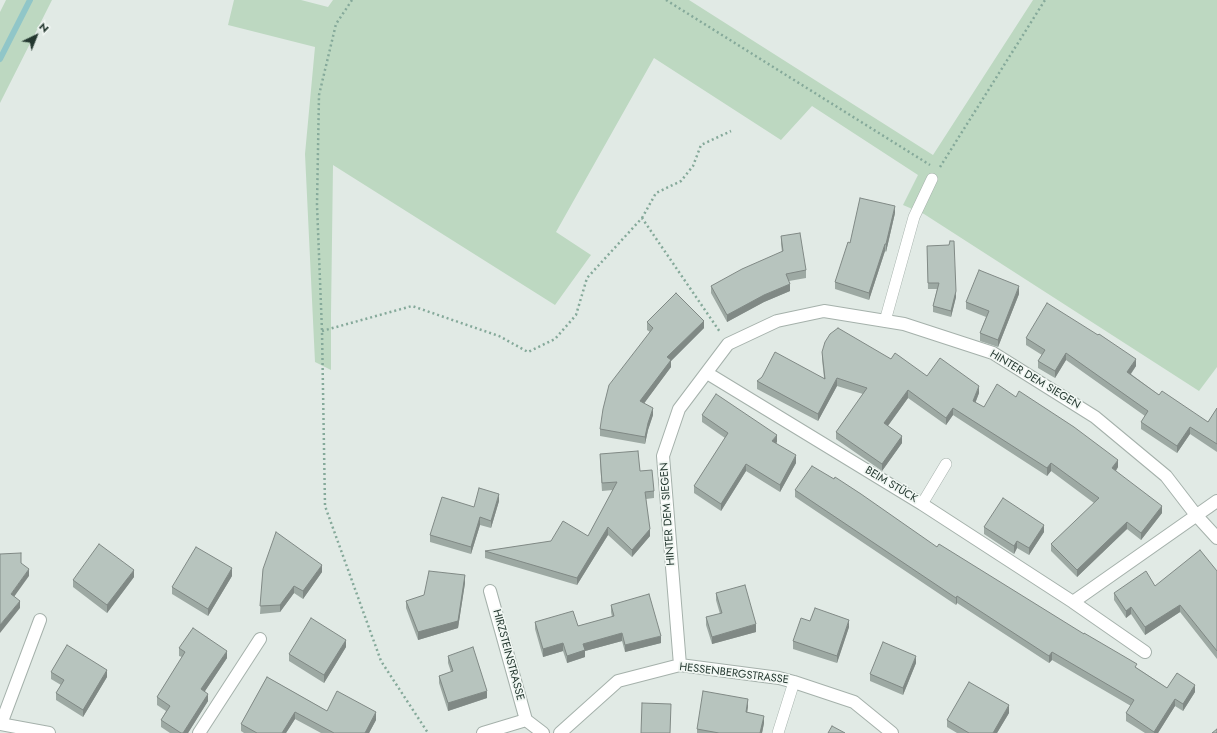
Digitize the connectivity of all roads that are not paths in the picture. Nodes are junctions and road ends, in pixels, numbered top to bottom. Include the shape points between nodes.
1 (932, 179) road end
2 (885, 321) junction
3 (707, 373) junction
4 (946, 464) dead end
5 (1217, 501) edge
6 (922, 504) junction
7 (1196, 515) junction
8 (1217, 538) edge
9 (490, 591) dead end
10 (1073, 602) junction
11 (40, 620) dead end
12 (260, 639) dead end
13 (1145, 652) dead end
14 (680, 665) junction
15 (794, 682) junction
16 (526, 720) junction
17 (1, 724) edge
18 (49, 733) edge
19 (199, 733) edge
20 (483, 733) edge
21 (543, 733) edge
22 (560, 733) edge
23 (778, 733) edge
24 (892, 733) edge

1 - 2 lane via 914,217
2 - 3 street, HINTER DEM SIEGEN via 824,311 777,321 728,344
2 - 7 street, HINTER DEM SIEGEN via 904,324 993,353 1095,417 1166,476
3 - 6 street, BEIM STÜCK
3 - 14 street, HINTER DEM SIEGEN via 679,409 664,456
4 - 6 lane
5 - 7 street
6 - 10 street, BEIM STÜCK
7 - 8 street, HINTER DEM SIEGEN
7 - 10 street
9 - 16 street, HIRZSTEINSTRASSE
10 - 13 street, BEIM STÜCK
11 - 17 street
12 - 19 street
14 - 15 street, HESSENBERGSTRASSE
14 - 22 street, HESSENBERGSTRASSE via 618,681
15 - 23 lane
15 - 24 street, HESSENBERGSTRASSE via 854,702
16 - 20 street
16 - 21 street
17 - 18 street

